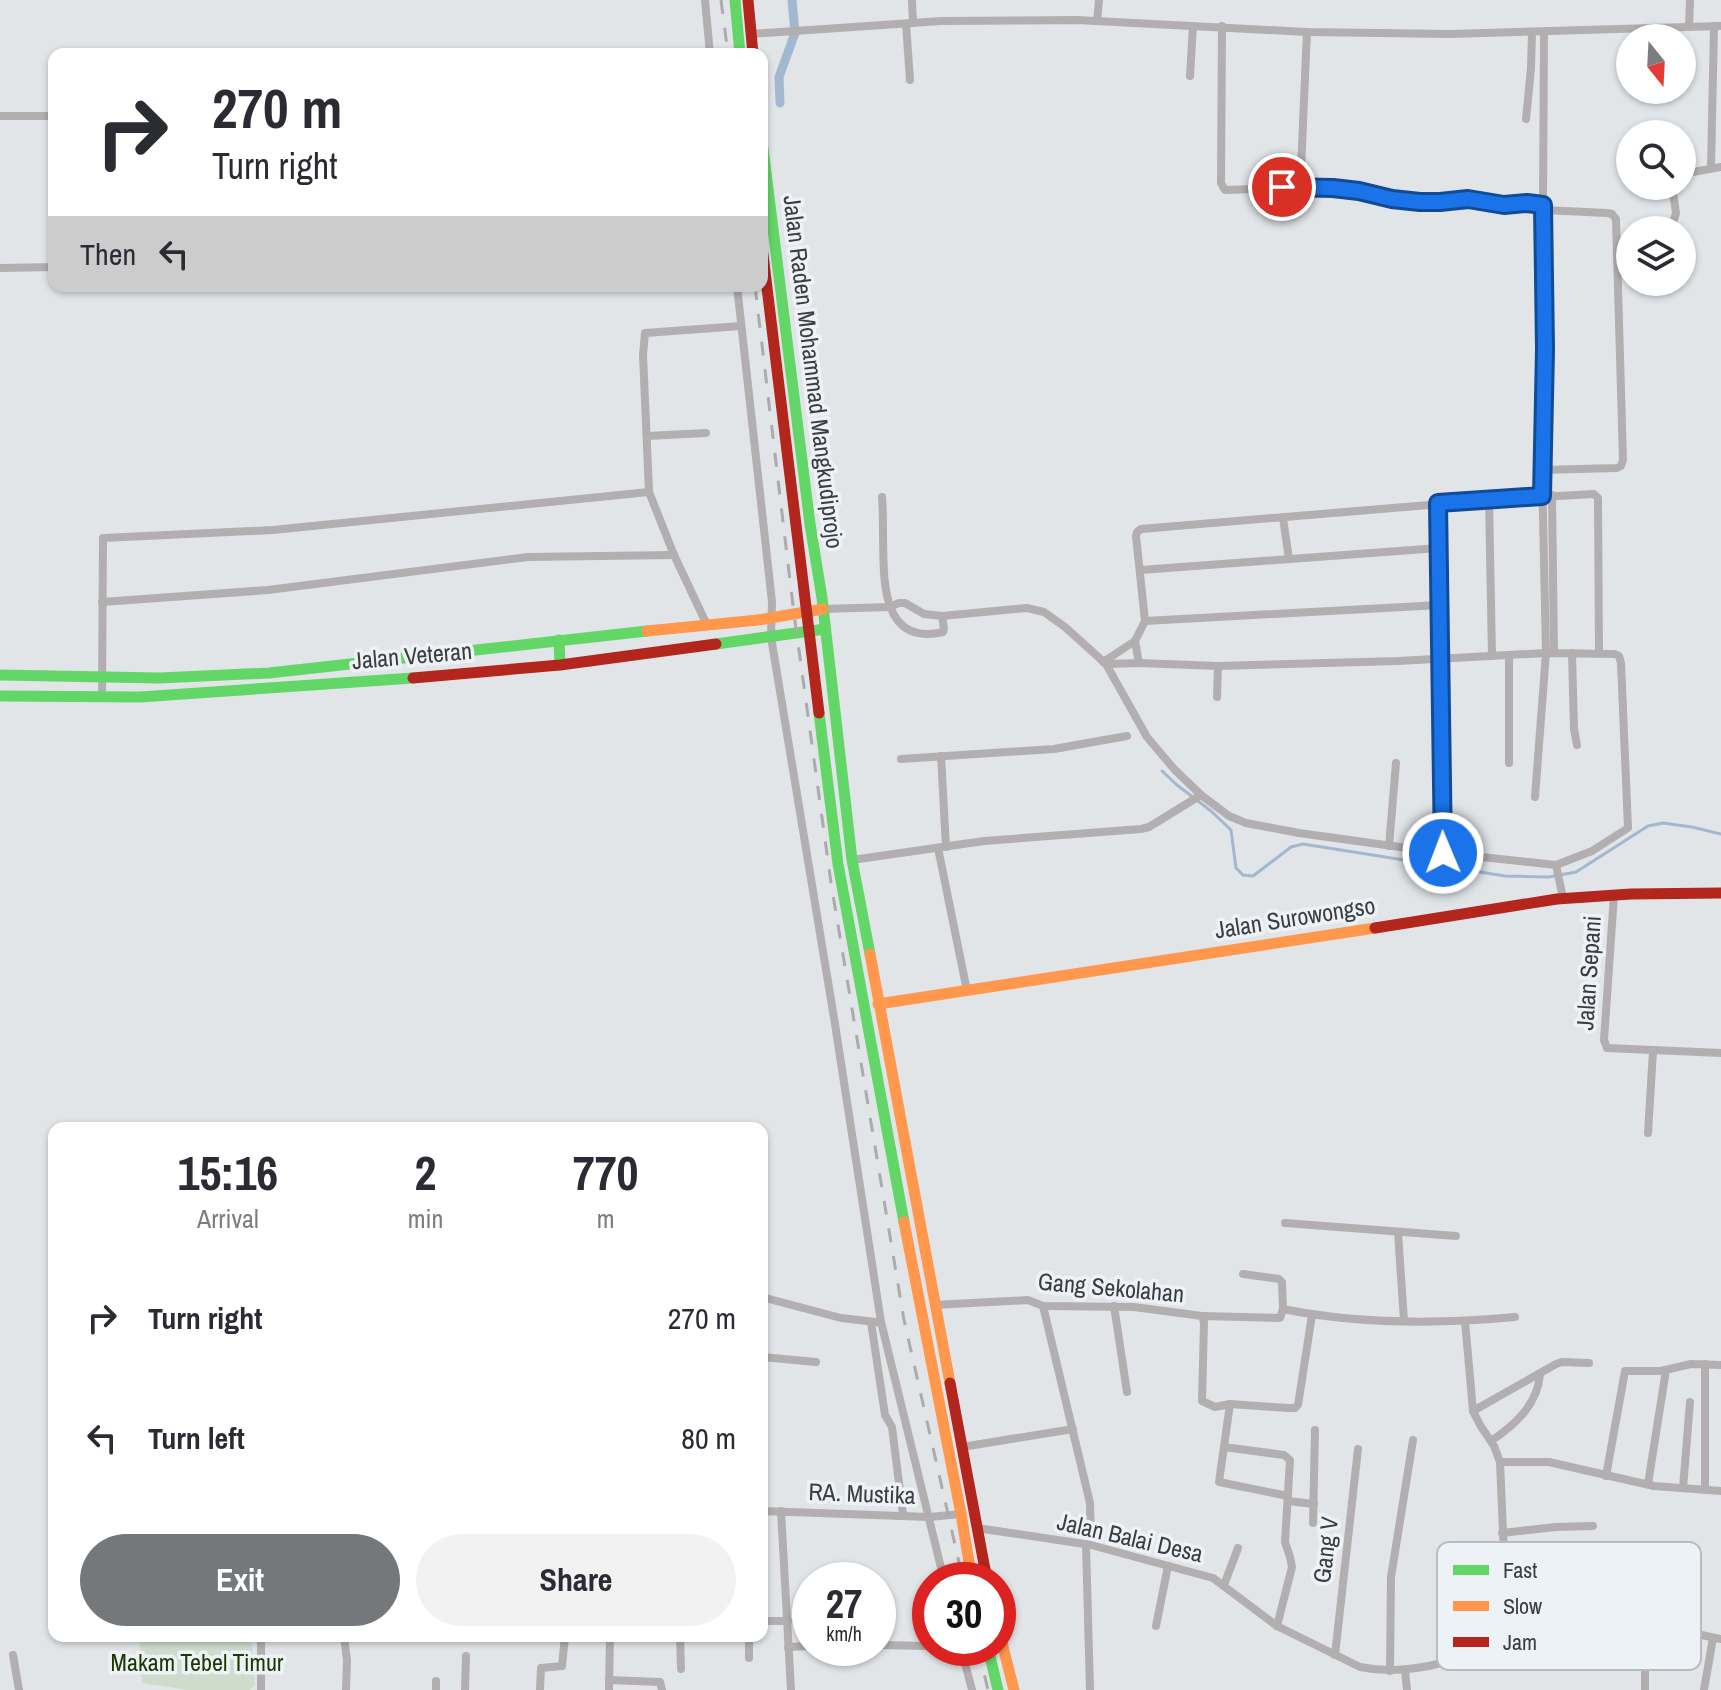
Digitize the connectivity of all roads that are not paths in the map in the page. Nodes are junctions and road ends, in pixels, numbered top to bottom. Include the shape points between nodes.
1 (705, 0) edge
2 (735, 0) edge
3 (748, 0) edge
4 (912, 0) edge
5 (1099, 0) edge
6 (1690, 0) edge
7 (1097, 21) junction
8 (909, 23) junction
9 (1689, 24) edge
10 (1193, 26) junction
11 (1222, 26) junction
12 (1717, 26) edge
13 (1696, 27) edge
14 (1616, 30) edge
15 (1307, 32) junction
16 (1544, 32) junction
17 (1532, 33) junction
18 (751, 34) junction
19 (709, 48) edge
20 (739, 48) edge
21 (752, 48) edge
22 (1190, 76) dead end
23 (910, 80) dead end
24 (1717, 94) edge
25 (0, 116) edge
26 (48, 116) edge
27 (1526, 119) dead end
28 (1721, 167) edge
29 (1711, 168) junction
30 (1301, 169) dead end
31 (1696, 171) edge
32 (768, 190) edge
33 (1544, 207) junction
34 (48, 267) edge
35 (0, 268) edge
36 (738, 292) edge
37 (768, 292) edge
38 (741, 326) junction
39 (706, 433) dead end
40 (647, 436) junction
41 (1542, 470) junction
42 (649, 492) junction
43 (1547, 496) junction
44 (882, 497) dead end
45 (1489, 500) junction
46 (1438, 503) junction
47 (1283, 518) junction
48 (1439, 548) junction
49 (674, 555) junction
50 (1289, 559) junction
51 (1141, 570) junction
52 (102, 602) junction
53 (1440, 605) junction
54 (823, 609) junction
55 (894, 610) junction
56 (808, 612) junction
57 (771, 618) junction
58 (1145, 621) junction
59 (943, 622) junction
60 (707, 625) junction
61 (825, 629) junction
62 (810, 631) junction
63 (771, 637) junction
64 (559, 640) junction
65 (1135, 641) junction
66 (1550, 653) junction
67 (1572, 653) junction
68 (1599, 653) junction
69 (1509, 655) junction
70 (1492, 656) junction
71 (1441, 659) junction
72 (1104, 663) junction
73 (1139, 663) junction
74 (560, 665) junction
75 (1218, 666) junction
76 (0, 675) edge
77 (101, 676) junction
78 (0, 696) edge
79 (102, 697) junction
80 (1217, 697) dead end
81 (1127, 736) dead end
82 (1577, 745) dead end
83 (941, 756) junction
84 (901, 759) dead end
85 (1396, 763) dead end
86 (1509, 763) dead end
87 (1200, 795) junction
88 (1535, 797) dead end
89 (1389, 846) junction
90 (942, 847) junction
91 (1443, 853) junction
92 (852, 860) junction
93 (1558, 872) junction
94 (1721, 893) edge
95 (1614, 895) junction
96 (1563, 898) junction
97 (967, 991) junction
98 (878, 1004) junction
99 (1653, 1051) junction
100 (1721, 1053) edge
101 (1648, 1133) dead end
102 (1285, 1223) dead end
103 (1398, 1232) junction
104 (1456, 1236) dead end
105 (1243, 1274) dead end
106 (768, 1299) edge
107 (934, 1305) junction
108 (920, 1306) junction
109 (1043, 1306) junction
110 (1114, 1306) junction
111 (1283, 1309) junction
112 (1312, 1315) junction
113 (1202, 1316) junction
114 (1515, 1317) dead end
115 (1404, 1321) junction
116 (1465, 1321) junction
117 (876, 1322) junction
118 (768, 1358) edge
119 (816, 1362) dead end
120 (1589, 1363) dead end
121 (1705, 1364) junction
122 (1721, 1365) edge
123 (1666, 1370) junction
124 (1540, 1374) junction
125 (1127, 1392) dead end
126 (1690, 1402) dead end
127 (1230, 1404) junction
128 (1473, 1411) junction
129 (1073, 1429) junction
130 (1315, 1430) dead end
131 (1413, 1440) dead end
132 (1491, 1441) junction
133 (962, 1447) junction
134 (1224, 1447) junction
135 (1358, 1449) dead end
136 (1500, 1462) junction
137 (1606, 1476) junction
138 (1648, 1484) junction
139 (1683, 1488) junction
140 (1705, 1489) junction
141 (1721, 1491) edge
142 (1288, 1499) junction
143 (1314, 1504) junction
144 (768, 1511) edge
145 (781, 1511) junction
146 (961, 1514) junction
147 (903, 1515) junction
148 (929, 1517) junction
149 (1313, 1523) dead end
150 (1593, 1526) dead end
151 (977, 1528) junction
152 (1502, 1533) junction
153 (1502, 1542) edge
154 (1088, 1545) junction
155 (1238, 1548) dead end
156 (940, 1562) edge
157 (969, 1562) edge
158 (984, 1562) edge
159 (1168, 1566) junction
160 (1224, 1585) junction
161 (768, 1621) edge
162 (788, 1621) junction
163 (1156, 1626) dead end
164 (1277, 1626) junction
165 (1717, 1639) edge
166 (261, 1642) edge
167 (345, 1642) edge
168 (564, 1642) edge
169 (610, 1642) edge
170 (680, 1642) edge
171 (749, 1642) edge
172 (788, 1647) junction
173 (792, 1647) edge
174 (13, 1655) dead end
175 (1335, 1655) junction
176 (466, 1656) dead end
177 (749, 1658) dead end
178 (1437, 1664) edge
179 (966, 1666) edge
180 (992, 1666) edge
181 (1008, 1666) edge
182 (681, 1669) dead end
183 (1405, 1670) junction
184 (1390, 1671) junction
185 (609, 1680) junction
186 (19, 1690) edge
187 (262, 1690) edge
188 (346, 1690) edge
189 (465, 1690) edge
190 (540, 1690) edge
191 (609, 1690) edge
192 (662, 1690) edge
193 (791, 1690) edge
194 (972, 1690) edge
195 (998, 1690) edge
196 (1014, 1690) edge
197 (1090, 1690) edge
198 (1407, 1690) edge
199 (1704, 1690) edge

1 - 19 street
2 - 20 main road
3 - 18 main road
4 - 8 street
5 - 7 street
6 - 9 street
7 - 8 street
7 - 10 street
8 - 18 street
8 - 23 street
10 - 11 street
10 - 22 street
11 - 15 street
11 - 33 street via 1225,190 1313,187 1420,202 1468,199
12 - 13 street
12 - 24 street
14 - 16 street
15 - 17 street
15 - 30 street
16 - 17 street
16 - 33 street
17 - 27 street
18 - 21 main road
24 - 29 street
25 - 26 street
28 - 29 street
29 - 31 street
32 - 54 main road, Jalan Raden Mohammad Mangkudiprojo
33 - 41 street
33 - 41 street via 1607,213 1616,219 1623,460 1617,468
34 - 35 street
36 - 38 street
37 - 56 main road, Jalan Raden Mohammad Mangkudiprojo
38 - 40 street via 645,333
38 - 57 street
39 - 40 street
40 - 42 street
41 - 43 street
42 - 49 street
42 - 52 street via 273,530 103,538
43 - 45 street
43 - 66 street
43 - 68 street via 1598,498
44 - 55 street via 883,571
45 - 46 street
45 - 70 street
46 - 47 street
46 - 48 street
47 - 50 street
47 - 51 street via 1141,529 1136,536
48 - 50 street
48 - 53 street
49 - 52 street via 528,557 268,590
49 - 60 street
50 - 51 street
51 - 58 street
52 - 77 street
53 - 58 street
53 - 71 street
54 - 55 street
54 - 56 main road, Jalan Veteran
54 - 61 main road, Jalan Raden Mohammad Mangkudiprojo
55 - 59 street via 905,603
55 - 59 street via 904,626 916,631 943,632
56 - 57 main road, Jalan Veteran
56 - 62 main road, Jalan Raden Mohammad Mangkudiprojo
57 - 60 main road, Jalan Veteran
57 - 63 street
58 - 65 street
59 - 72 street via 1027,608 1044,612
60 - 64 main road, Jalan Veteran
61 - 62 main road, Jalan Veteran
61 - 92 main road, Jalan Raden Mohammad Mangkudiprojo
62 - 63 main road, Jalan Veteran
62 - 108 main road, Jalan Raden Mohammad Mangkudiprojo via 838,864
63 - 74 main road, Jalan Veteran
63 - 117 street via 837,1039
64 - 74 main road
64 - 77 main road, Jalan Veteran via 269,673
65 - 72 street
65 - 73 street
66 - 67 street
66 - 69 street
66 - 88 street
67 - 68 street
67 - 82 street
68 - 93 street via 1615,654 1620,660 1628,828
69 - 70 street
69 - 86 street
70 - 71 street
71 - 75 street
71 - 91 street
72 - 73 street
72 - 87 street via 1147,737
73 - 75 street
74 - 79 main road, Jalan Veteran via 270,690
75 - 80 street
76 - 77 main road, Jalan Veteran
77 - 79 street
78 - 79 main road, Jalan Veteran
81 - 83 street via 1054,749
83 - 84 street
83 - 90 street
85 - 89 street
87 - 89 street via 1246,823
87 - 90 street via 1141,829
89 - 91 street
90 - 92 street
90 - 97 street
91 - 93 street
92 - 98 main road, Jalan Raden Mohammad Mangkudiprojo
93 - 96 street
94 - 95 main road, Jalan Surowongso
95 - 96 main road, Jalan Surowongso
95 - 99 street, Jalan Sepani via 1604,1040 1611,1050
96 - 97 main road, Jalan Surowongso
97 - 98 main road, Jalan Surowongso
98 - 107 main road, Jalan Raden Mohammad Mangkudiprojo
99 - 100 street
99 - 101 street
102 - 103 street
103 - 104 street
103 - 115 street
105 - 111 street via 1281,1280
106 - 117 street
107 - 108 street, Gang Sekolahan
107 - 109 street, Gang Sekolahan via 1028,1300
107 - 133 main road, Jalan Raden Mohammad Mangkudiprojo
108 - 146 main road, Jalan Raden Mohammad Mangkudiprojo
109 - 110 street, Gang Sekolahan
109 - 129 street
110 - 113 street, Gang Sekolahan
110 - 125 street
111 - 112 street
111 - 113 street via 1280,1318
112 - 115 street
112 - 127 street via 1298,1405
113 - 127 street, Gang Sekolahan via 1202,1401 1211,1406
114 - 116 street
115 - 116 street
116 - 128 street
117 - 147 street
117 - 148 street
118 - 119 street
120 - 124 street via 1562,1362
121 - 122 street
121 - 123 street
121 - 140 street
123 - 137 street via 1624,1374
123 - 138 street
124 - 128 street
124 - 132 street via 1528,1408
126 - 139 street
127 - 134 street
128 - 132 street
129 - 133 street
129 - 154 street via 1090,1503
130 - 143 street
131 - 184 street via 1391,1577
132 - 136 street
133 - 151 main road, Jalan Raden Mohammad Mangkudiprojo
134 - 142 street via 1219,1482
134 - 142 street via 1287,1456
135 - 175 street, Gang V
136 - 137 street via 1549,1462
136 - 152 street
137 - 138 street
138 - 139 street
139 - 140 street
140 - 141 street
142 - 143 street
142 - 164 street via 1285,1542 1292,1567
143 - 149 street
144 - 145 street, RA. Mustika
145 - 147 street, RA. Mustika
145 - 162 street
146 - 148 street, RA. Mustika
146 - 157 main road, Jalan Raden Mohammad Mangkudiprojo
147 - 148 street, RA. Mustika
148 - 156 street
150 - 152 street
151 - 154 street, Jalan Balai Desa
151 - 158 main road, Jalan Raden Mohammad Mangkudiprojo
152 - 153 street
154 - 159 street, Jalan Balai Desa
154 - 197 street
155 - 160 street
159 - 160 street, Jalan Balai Desa
159 - 163 street
160 - 164 street, Jalan Balai Desa
161 - 162 street
162 - 172 street
164 - 175 street, Jalan Balai Desa
165 - 199 street
166 - 187 street
167 - 188 street
168 - 190 street via 562,1666 541,1668
169 - 185 street
170 - 182 street
171 - 177 street
172 - 173 street
172 - 193 street
174 - 186 street
175 - 184 street, Jalan Balai Desa via 1360,1667
176 - 189 street
178 - 183 street, Jalan Balai Desa
179 - 194 street
180 - 195 main road
181 - 196 main road
183 - 184 street, Jalan Balai Desa
183 - 198 street
185 - 191 street
185 - 192 street via 660,1682

